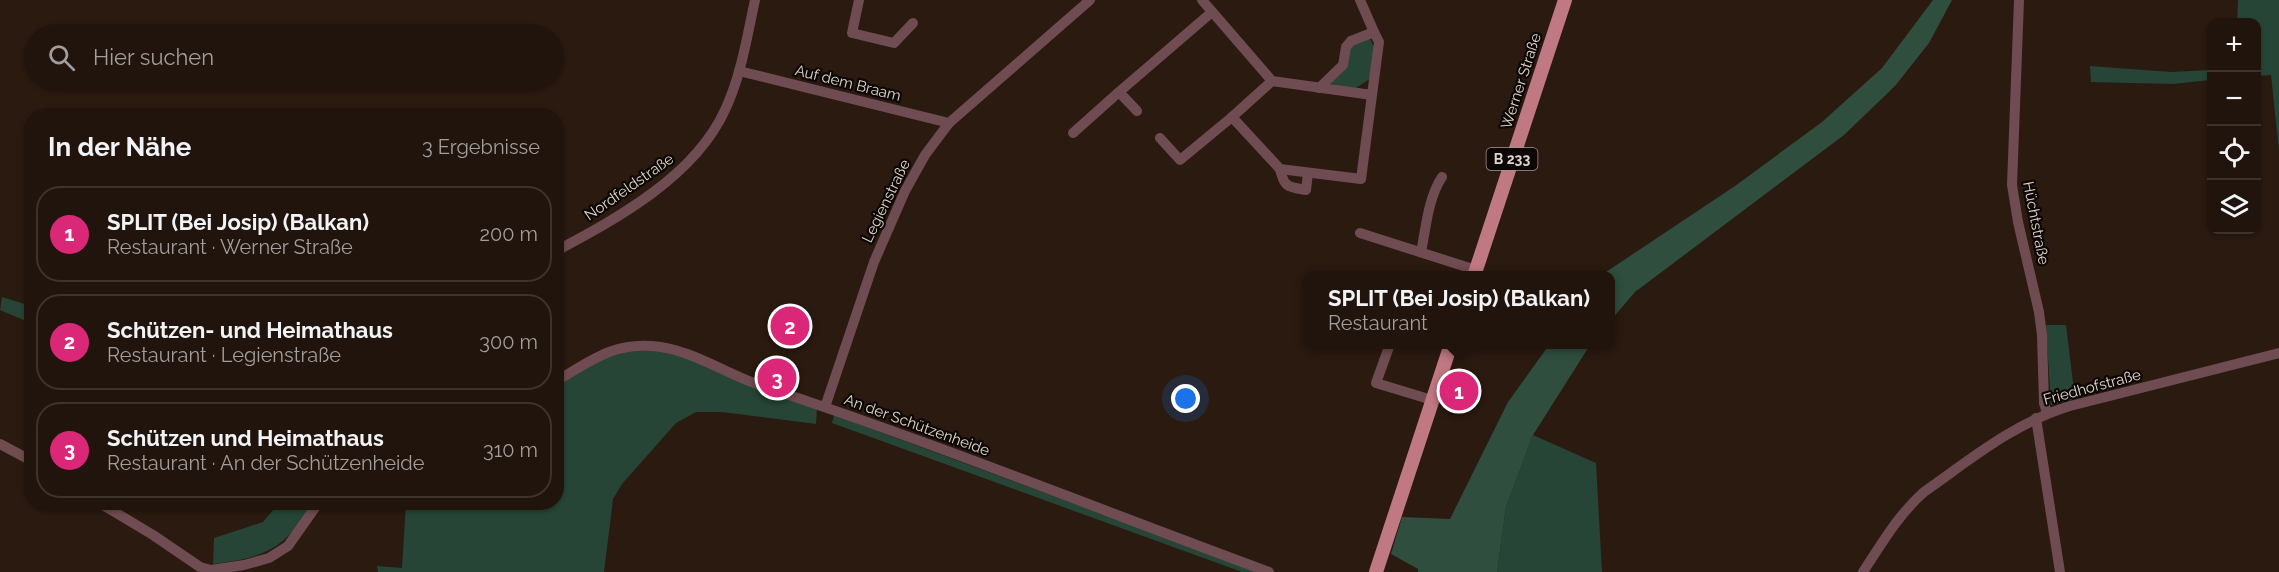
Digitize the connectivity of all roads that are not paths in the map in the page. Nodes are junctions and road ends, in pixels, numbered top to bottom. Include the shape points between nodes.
1 (755, 0) edge
2 (859, 0) edge
3 (1090, 0) edge
4 (1202, 0) edge
5 (1360, 0) edge
6 (1565, 0) edge
7 (2019, 0) edge
8 (1212, 12) junction
9 (912, 23) dead end
10 (1374, 32) junction
11 (739, 71) junction
12 (1272, 81) junction
13 (1319, 88) junction
14 (1119, 92) junction
15 (1372, 95) junction
16 (1137, 111) dead end
17 (1232, 117) junction
18 (949, 123) junction
19 (1074, 133) dead end
20 (1160, 138) dead end
21 (1280, 169) junction
22 (1308, 173) junction
23 (1442, 177) dead end
24 (1360, 233) dead end
25 (564, 246) edge
26 (1421, 252) junction
27 (1470, 271) edge
28 (1476, 271) edge
29 (1389, 349) edge
30 (1450, 349) edge
31 (2279, 353) edge
32 (564, 376) edge
33 (1432, 400) junction
34 (825, 407) junction
35 (2042, 416) junction
36 (0, 444) edge
37 (24, 457) edge
38 (111, 510) edge
39 (313, 510) edge
40 (199, 570) edge
41 (1269, 572) edge
42 (1376, 572) edge
43 (1863, 572) edge
44 (2060, 572) edge

1 - 11 street, Nordfeldstraße
2 - 9 street via 852,33 894,43
3 - 18 street, Legienstraße
4 - 8 street
5 - 10 street
6 - 28 main road, Werner Straße / B 233
7 - 35 street, Hüchtstraße via 2012,185 2042,335
8 - 12 street
8 - 14 street
10 - 13 street via 1351,41 1343,65
10 - 15 street via 1379,42
11 - 18 street, Auf dem Braam
11 - 25 street, Nordfeldstraße via 721,119 686,165 620,214
12 - 13 street
12 - 17 street
13 - 15 street
14 - 16 street
14 - 19 street
15 - 22 street via 1361,179
17 - 20 street via 1180,160
17 - 21 street
18 - 34 street, Legienstraße via 905,191 874,262
21 - 22 street
21 - 22 street via 1282,180 1289,187 1306,190
23 - 26 street via 1430,206
24 - 26 street
26 - 27 street
29 - 33 street via 1376,383
30 - 33 main road
31 - 35 street, Friedhofstraße
32 - 34 street, An der Schützenheide via 593,357 632,346 671,348 747,382
33 - 42 main road
34 - 41 street, An der Schützenheide
35 - 43 street, Friedhofstraße via 2002,437 1924,492 1895,522
35 - 44 street, Hüchtstraße
36 - 37 street
38 - 40 street
39 - 40 street via 288,546 269,558 223,569

